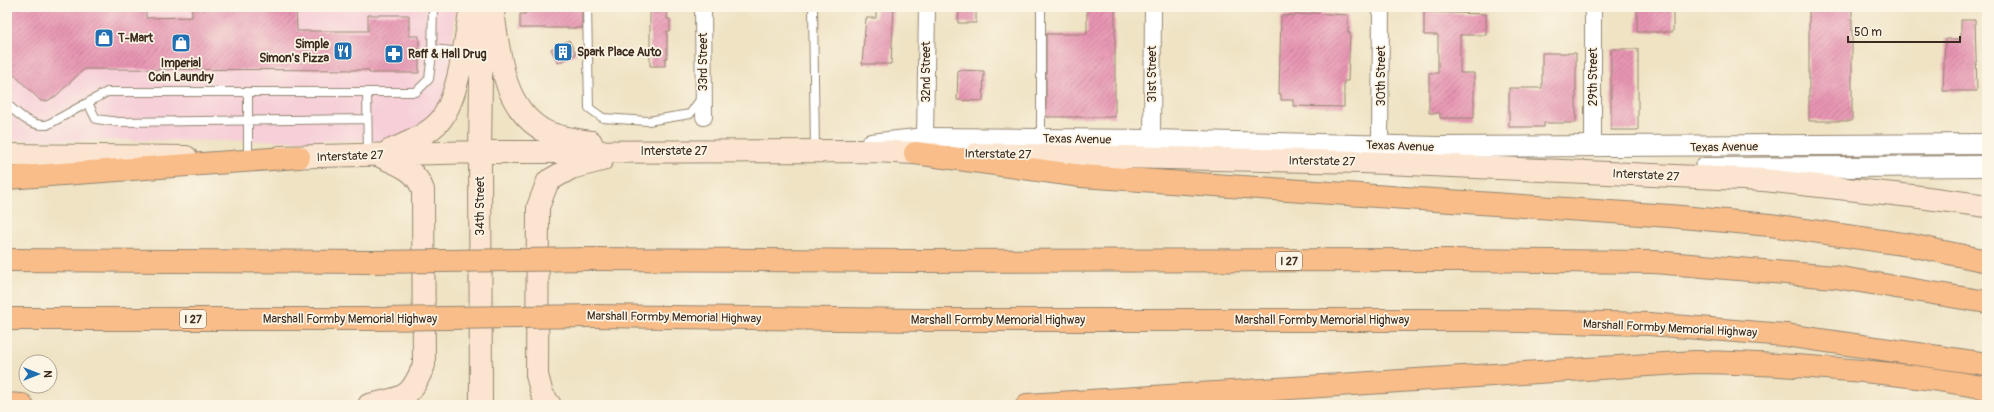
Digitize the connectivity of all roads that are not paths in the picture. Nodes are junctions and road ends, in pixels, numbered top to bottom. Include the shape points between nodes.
1 (432, 7) edge
2 (471, 7) edge
3 (482, 7) edge
4 (492, 7) edge
5 (588, 7) edge
6 (703, 7) edge
7 (813, 7) edge
8 (926, 7) edge
9 (1041, 7) edge
10 (1153, 7) edge
11 (1381, 7) edge
12 (1593, 7) edge
13 (432, 49) junction
14 (462, 52) junction
15 (248, 92) junction
16 (367, 92) junction
17 (704, 94) junction
18 (88, 103) junction
19 (7, 104) edge
20 (704, 118) dead end
21 (367, 119) junction
22 (248, 121) junction
23 (1041, 139) junction
24 (1152, 140) junction
25 (1987, 144) edge
26 (920, 146) junction
27 (1593, 148) junction
28 (636, 151) junction
29 (815, 151) junction
30 (480, 152) junction
31 (1376, 154) junction
32 (7, 155) edge
33 (373, 155) junction
34 (248, 157) junction
35 (299, 158) junction
36 (1987, 166) edge
37 (7, 178) edge
38 (1987, 206) edge
39 (7, 260) edge
40 (1987, 261) edge
41 (1987, 302) edge
42 (7, 319) edge
43 (1987, 364) edge
44 (1987, 388) edge
45 (7, 404) edge
46 (22, 405) edge
47 (369, 405) edge
48 (481, 405) edge
49 (550, 405) edge
50 (1027, 405) edge

1 - 13 lane
2 - 14 main road
3 - 30 main road, 34th Street
4 - 28 main road via 507,84 513,102 525,116 542,130
5 - 17 lane via 589,108 603,118 648,121 690,114
6 - 17 street, 33rd Street
7 - 29 lane
8 - 26 street, 32nd Street
9 - 23 lane
10 - 24 street, 31st Street
11 - 31 street, 30th Street
12 - 27 street, 29th Street
13 - 14 lane
13 - 16 lane via 429,79 416,92
14 - 33 main road via 450,103 438,123 415,140
15 - 16 lane
15 - 18 lane via 107,92
15 - 22 lane
16 - 21 lane
17 - 20 street, 33rd Street
18 - 19 lane via 47,125 24,120
18 - 22 lane via 96,118 119,122
21 - 22 lane
21 - 33 lane
22 - 34 lane
23 - 24 street, Texas Avenue
23 - 26 street, Texas Avenue
24 - 31 street, Texas Avenue
25 - 27 street, Texas Avenue
26 - 29 main road, Interstate 27 via 875,151
26 - 31 main road, Interstate 27
26 - 40 highway via 1081,176 1770,225 1910,246
27 - 31 street, Texas Avenue
28 - 29 main road, Interstate 27
28 - 30 main road, Interstate 27
28 - 49 main road via 571,168 548,181 538,207 537,375 542,394
30 - 33 main road, Interstate 27
30 - 48 main road, 34th Street
31 - 36 street via 1581,169
31 - 38 main road, Interstate 27 via 1764,180
32 - 34 main road, Interstate 27
33 - 35 main road, Interstate 27
33 - 47 main road via 409,169 420,181 423,190 424,364 415,386 402,398
34 - 35 main road, Interstate 27
35 - 37 highway
39 - 41 highway, I 27, bridge via 1654,262 1835,277
42 - 43 highway, Marshall Formby Memorial Highway / I 27, bridge via 592,316 922,320 1478,320 1650,324 1785,334
44 - 50 highway via 1878,372 1760,363 1695,362
45 - 46 highway

